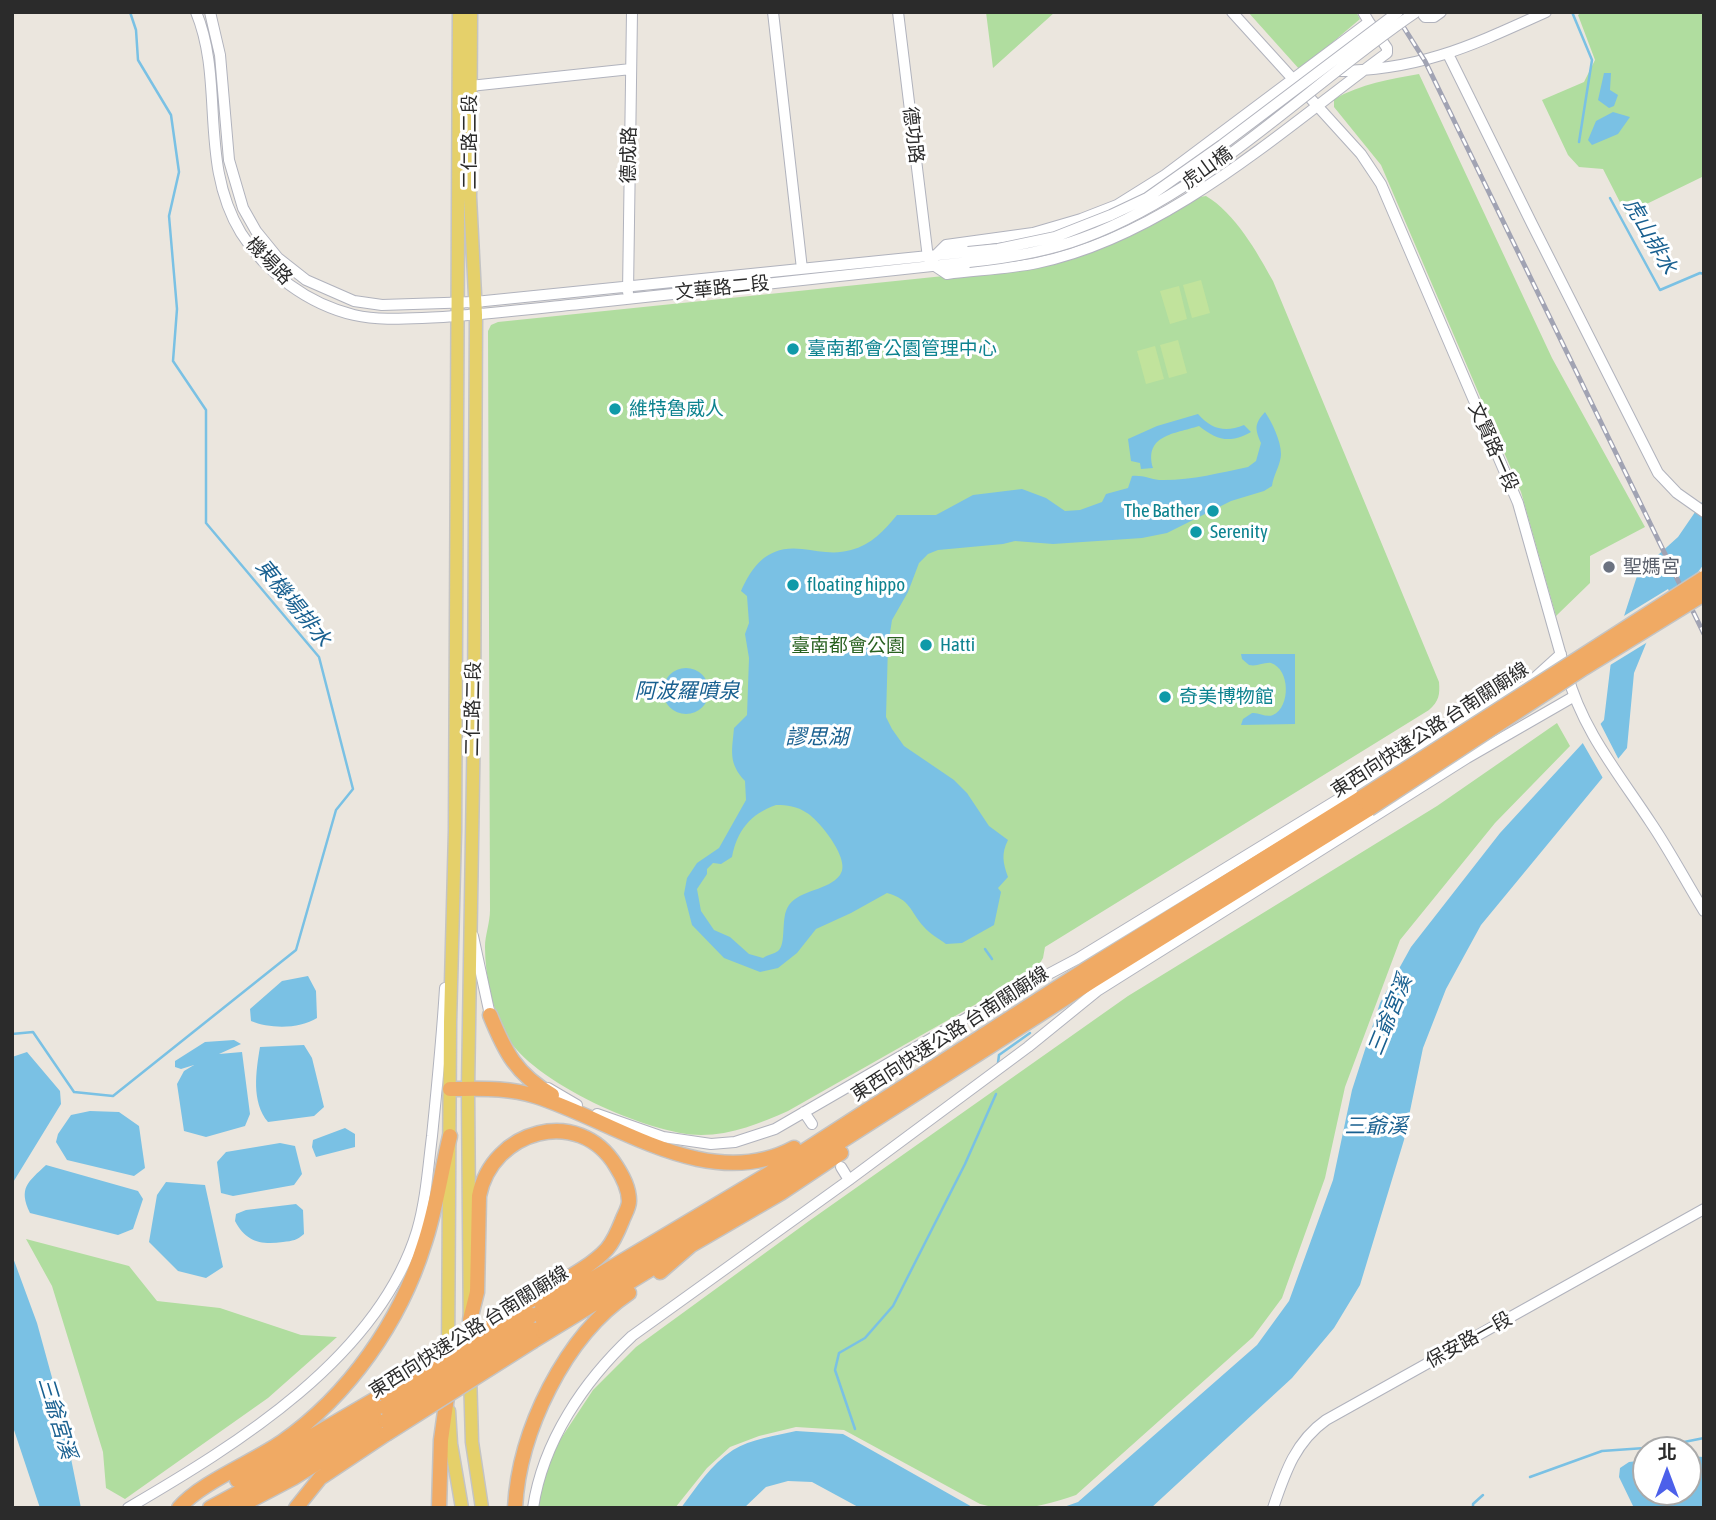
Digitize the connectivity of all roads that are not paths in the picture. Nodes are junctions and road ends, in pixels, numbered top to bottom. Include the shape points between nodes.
1 (196, 12) edge
2 (210, 12) edge
3 (459, 12) edge
4 (471, 12) edge
5 (632, 12) edge
6 (773, 12) edge
7 (898, 12) edge
8 (1232, 12) edge
9 (1363, 12) edge
10 (1398, 12) edge
11 (1419, 12) edge
12 (1441, 12) edge
13 (1546, 12) edge
14 (1369, 22) junction
15 (1448, 54) junction
16 (631, 69) junction
17 (1306, 71) junction
18 (1363, 71) junction
19 (1293, 81) junction
20 (470, 86) junction
21 (1319, 105) junction
22 (968, 257) junction
23 (933, 260) junction
24 (802, 269) junction
25 (628, 293) junction
26 (458, 303) junction
27 (475, 309) junction
28 (457, 317) junction
29 (1704, 512) edge
30 (1704, 578) edge
31 (1704, 594) edge
32 (1561, 654) junction
33 (1573, 697) junction
34 (1364, 803) junction
35 (455, 831) junction
36 (1704, 911) edge
37 (469, 919) junction
38 (1088, 975) junction
39 (1035, 1010) junction
40 (490, 1015) junction
41 (940, 1063) junction
42 (450, 1089) junction
43 (468, 1089) junction
44 (804, 1112) junction
45 (580, 1113) junction
46 (880, 1118) junction
47 (812, 1124) dead end
48 (450, 1136) junction
49 (841, 1167) dead end
50 (849, 1180) junction
51 (1704, 1209) edge
52 (690, 1246) junction
53 (470, 1320) junction
54 (532, 1321) junction
55 (448, 1390) junction
56 (385, 1414) junction
57 (128, 1508) edge
58 (180, 1508) edge
59 (209, 1508) edge
60 (236, 1508) edge
61 (296, 1508) edge
62 (439, 1508) edge
63 (462, 1508) edge
64 (482, 1508) edge
65 (515, 1508) edge
66 (533, 1508) edge
67 (1273, 1508) edge

1 - 28 street, 機場路 via 207,55 222,190 255,252 294,288 354,315
2 - 26 street, 機場路 via 220,55 235,186 243,208 268,246 306,280 354,301
3 - 26 main road, 二仁路二段
4 - 20 main road, 二仁路二段
5 - 16 street, 德成路
6 - 24 street
7 - 23 street, 德功路
8 - 19 street, 文賢路一段
9 - 14 street
10 - 22 street, 虎山橋, bridge via 1147,198 1055,237
11 - 12 street via 1425,17
11 - 22 street, 虎山橋, bridge via 1152,206 1058,246 1000,259
13 - 15 street
14 - 17 street
14 - 18 street via 1387,53
15 - 18 street
15 - 29 street via 1658,472
16 - 20 street
16 - 25 street, 德成路
17 - 18 street
17 - 19 street
18 - 21 street
19 - 21 street, 文賢路一段
19 - 23 street via 1166,175 1117,205 1033,233 946,244
20 - 27 main road, 二仁路二段
21 - 23 street via 1211,185 1105,242 1037,262 947,274
21 - 32 street, 文賢路一段 via 1362,153 1381,184 1518,503
22 - 23 street, 文華路二段
23 - 24 street, 文華路二段
23 - 25 street, 文華路二段
24 - 25 street, 文華路二段
25 - 27 street, 文華路二段
26 - 27 street, 機場路
26 - 28 main road, 二仁路二段
27 - 28 street, 機場路
27 - 37 main road, 二仁路二段
28 - 35 main road, 二仁路二段
30 - 34 highway, 東西向快速公路 台南關廟線, bridge
31 - 34 highway, 東西向快速公路 台南關廟線, bridge
32 - 33 street, 文賢路一段
32 - 34 street via 1528,684 1449,729
33 - 34 street via 1467,758
33 - 36 street, 文賢路一段
34 - 38 highway, 東西向快速公路 台南關廟線
34 - 38 street
35 - 42 main road, 二仁路二段
35 - 57 street via 425,1200 408,1254 383,1301 333,1362 224,1448
37 - 40 street
37 - 43 main road, 二仁路二段
38 - 39 highway, 東西向快速公路 台南關廟線
38 - 44 street via 1022,987
38 - 50 street via 1049,1030
39 - 41 highway, 東西向快速公路 台南關廟線
39 - 46 highway, 東西向快速公路 台南關廟線
40 - 44 street via 520,1061 544,1086 570,1102 663,1137 711,1144 735,1142 775,1129
40 - 45 highway via 505,1051 523,1073
41 - 45 highway via 776,1157 752,1161 681,1156
41 - 54 highway, 東西向快速公路 台南關廟線
42 - 43 highway
42 - 48 main road, 二仁路二段
43 - 45 highway via 519,1092
43 - 53 main road, 二仁路二段
44 - 47 street
46 - 52 highway via 870,1133 848,1149
46 - 54 highway, 東西向快速公路 台南關廟線 via 774,1184
48 - 55 main road, 二仁路二段
48 - 58 highway via 425,1243 410,1285 364,1360 304,1426 188,1497
49 - 50 street
50 - 66 street via 632,1336 609,1358 557,1433
51 - 67 street, 保安路一段 via 1326,1420 1297,1450
52 - 54 highway
52 - 65 highway via 596,1321 561,1370 539,1408 527,1443
53 - 54 highway via 477,1292 480,1196 488,1170 506,1149 532,1135 577,1134 613,1160 627,1188 629,1204 606,1251
53 - 64 main road, 二仁路二段 via 472,1442
54 - 56 highway, 東西向快速公路 台南關廟線, bridge
54 - 56 highway, bridge
55 - 62 highway
55 - 63 main road, 二仁路二段
56 - 58 highway
56 - 59 highway, 東西向快速公路 台南關廟線
56 - 60 highway, 東西向快速公路 台南關廟線 via 293,1478
56 - 61 highway

